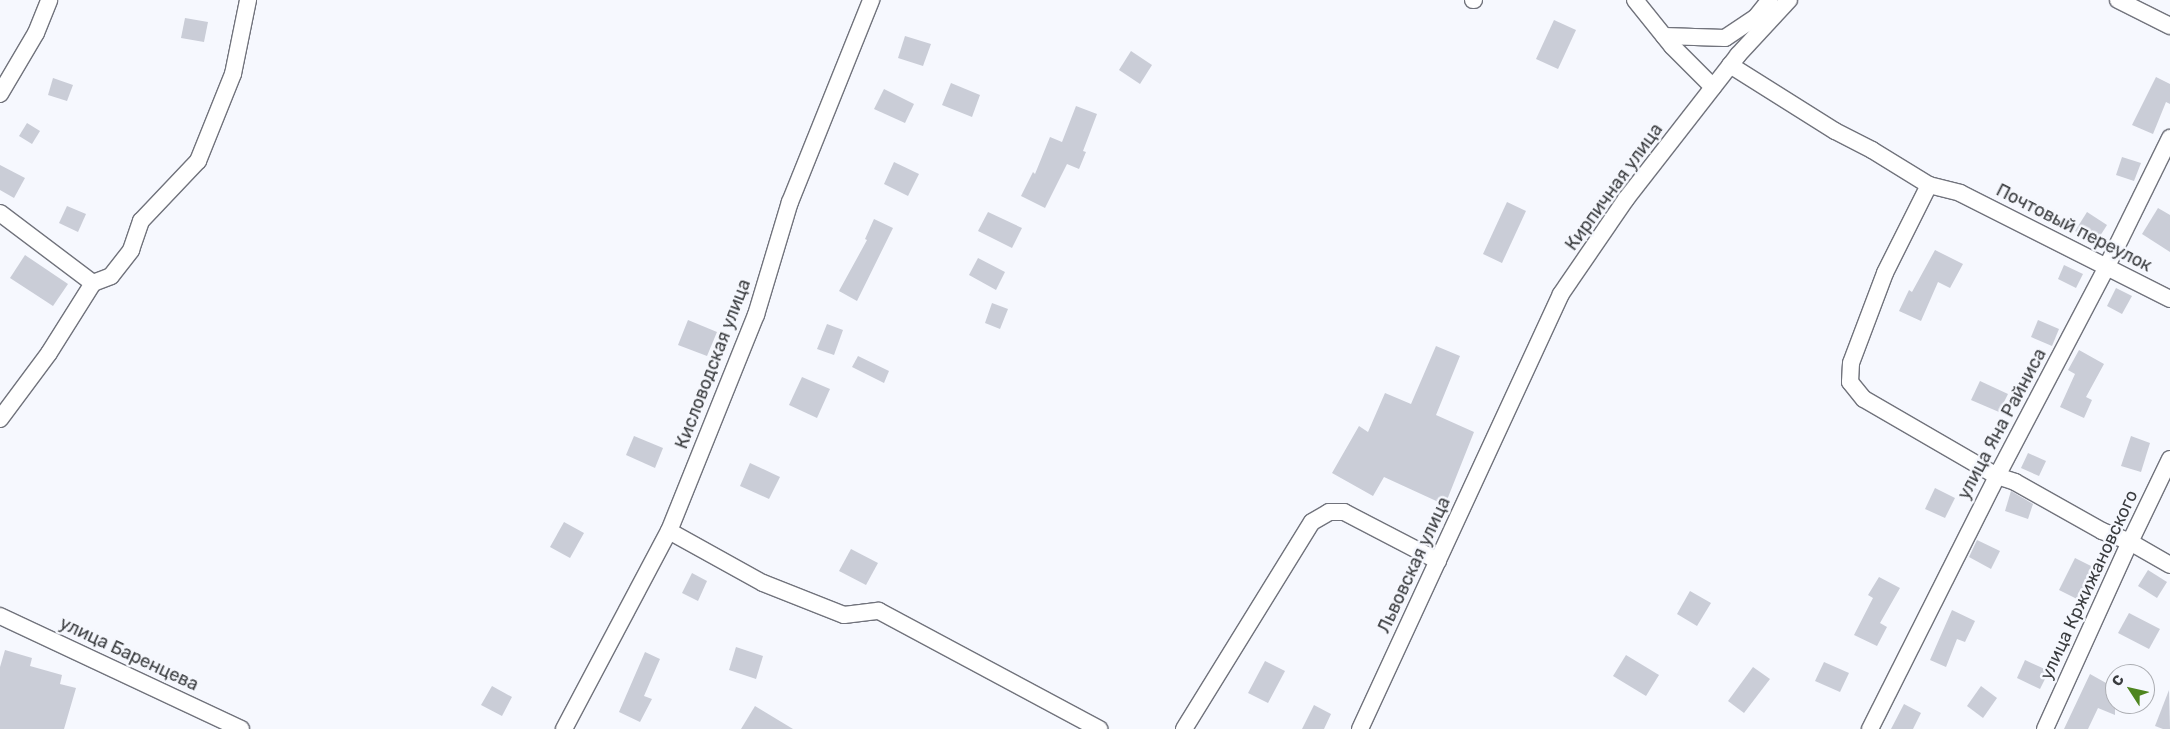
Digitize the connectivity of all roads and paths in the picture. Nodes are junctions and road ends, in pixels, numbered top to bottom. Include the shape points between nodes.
1 (49, 0) edge
2 (248, 0) edge
3 (871, 0) edge
4 (1636, 0) edge
5 (1770, 0) edge
6 (1790, 0) edge
7 (2118, 0) edge
8 (2170, 26) edge
9 (1664, 36) junction
10 (1730, 65) junction
11 (1713, 87) junction
12 (0, 94) edge
13 (2170, 138) edge
14 (1929, 185) junction
15 (0, 213) edge
16 (2106, 268) junction
17 (93, 283) junction
18 (2170, 299) edge
19 (1503, 418) joint
20 (0, 419) edge
21 (2170, 459) edge
22 (1997, 476) junction
23 (669, 531) junction
24 (2130, 542) junction
25 (1438, 561) junction
26 (2170, 565) edge
27 (0, 616) edge
28 (241, 729) edge
29 (564, 729) edge
30 (1099, 729) edge
31 (1184, 729) edge
32 (1360, 729) edge
33 (1870, 729) edge
34 (2045, 729) edge

1 - 12 street via 36,33
2 - 17 street via 233,74 198,161 142,221 131,250 111,276
3 - 23 street, Кисловодская улица via 790,202 756,315
4 - 9 street
5 - 9 street via 1756,17 1725,38
6 - 10 street, Кирпичная улица
7 - 8 street
9 - 11 street
10 - 11 street, Кирпичная улица
10 - 14 street, Почтовый переулок
11 - 19 street, Кирпичная улица via 1626,199 1561,294
13 - 16 street, улица Яна Райниса
14 - 16 street, Почтовый переулок via 1960,193
14 - 22 street via 1885,273 1851,363 1850,382 1864,399
15 - 17 street
16 - 18 street, Почтовый переулок
16 - 22 street, улица Яна Райниса
17 - 20 street via 49,353
19 - 25 street, Львовская улица
21 - 24 street, улица Кржижановского
22 - 24 street via 2015,482 2102,531
22 - 33 street, улица Яна Райниса
23 - 29 street, Кисловодская улица
23 - 30 street via 763,582 844,615 879,611
24 - 26 street
24 - 34 street, улица Кржижановского
25 - 31 street via 1344,512 1328,512 1312,522
25 - 32 street, Львовская улица
27 - 28 street, улица Баренцева

